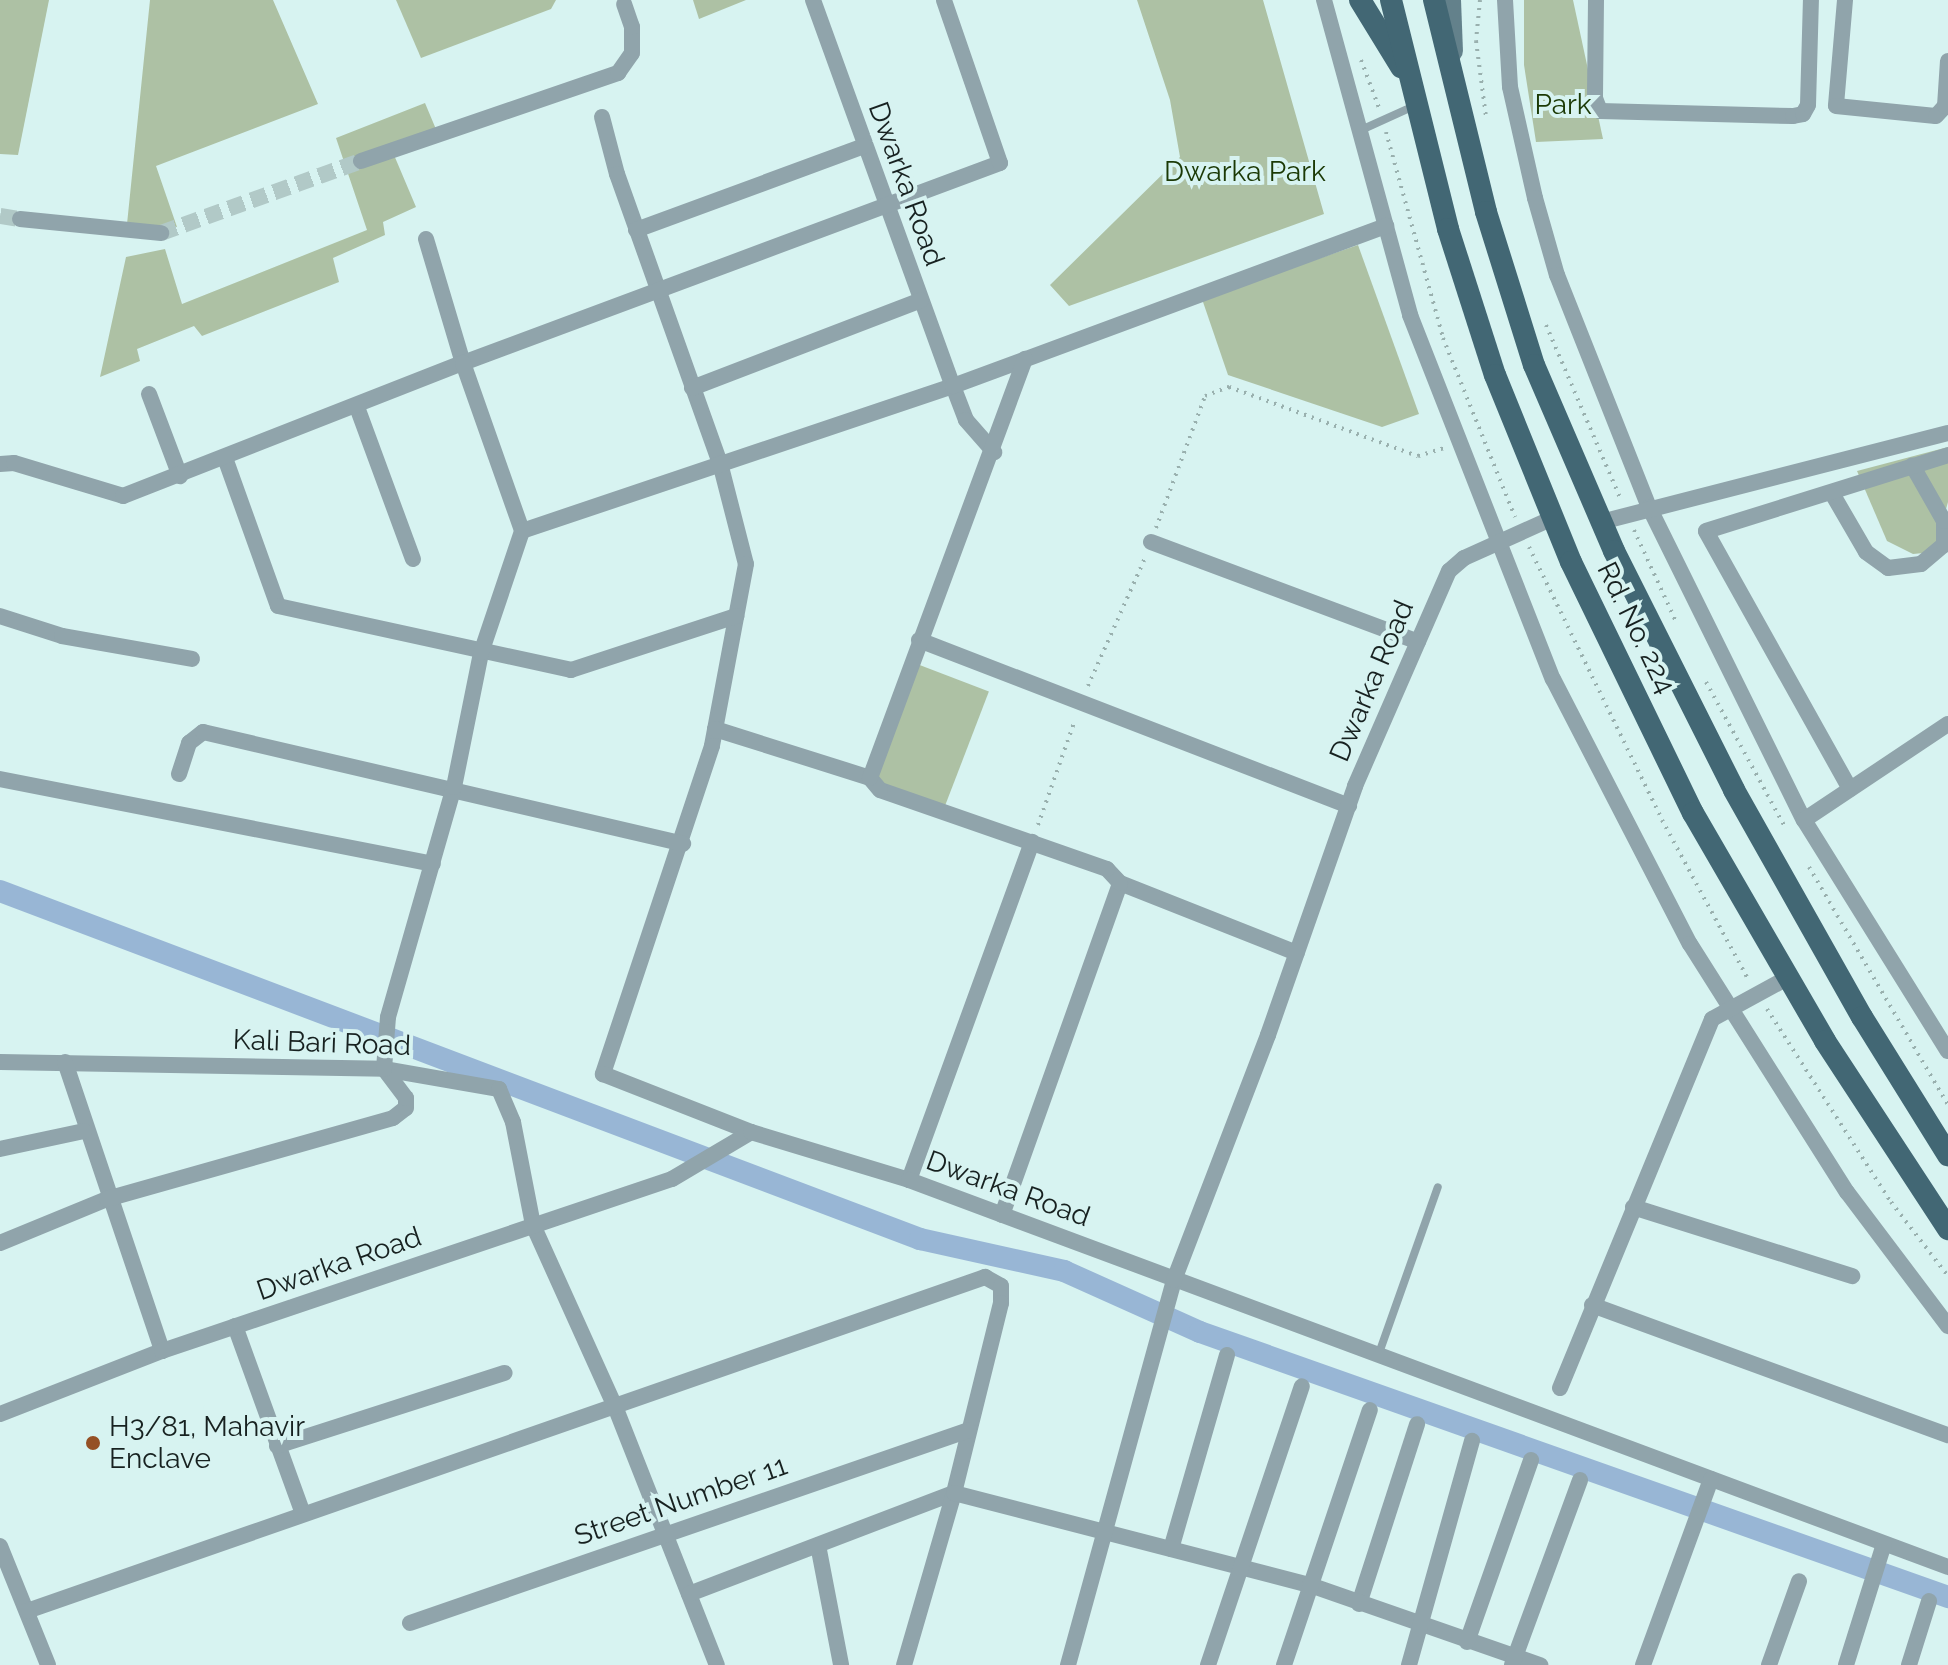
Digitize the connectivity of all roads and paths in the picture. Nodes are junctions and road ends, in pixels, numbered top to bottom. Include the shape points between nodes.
1 (813, 0) edge
2 (944, 0) edge
3 (1324, 0) edge
4 (1360, 0) edge
5 (1391, 0) edge
6 (1434, 0) edge
7 (1450, 0) edge
8 (1505, 0) edge
9 (1596, 0) edge
10 (1811, 0) edge
11 (1845, 0) edge
12 (624, 4) dead end
13 (1948, 61) edge
14 (1454, 81) junction
15 (1417, 98) junction
16 (602, 117) dead end
17 (1361, 130) junction
18 (864, 146) junction
19 (361, 161) tunnel mouth
20 (885, 206) junction
21 (20, 219) tunnel mouth
22 (1386, 226) junction
23 (636, 230) junction
24 (161, 233) tunnel mouth
25 (426, 239) dead end
26 (657, 288) junction
27 (921, 300) junction
28 (1025, 359) junction
29 (463, 363) junction
30 (953, 386) junction
31 (692, 388) junction
32 (149, 394) dead end
33 (357, 407) junction
34 (1948, 433) edge
35 (994, 452) junction
36 (1948, 455) edge
37 (225, 458) junction
38 (720, 463) junction
39 (0, 464) edge
40 (1912, 465) junction
41 (180, 476) junction
42 (1833, 495) junction
43 (1649, 507) junction
44 (1553, 518) junction
45 (1601, 522) junction
46 (522, 531) junction
47 (1151, 542) dead end
48 (1497, 544) junction
49 (413, 559) dead end
50 (0, 616) edge
51 (736, 616) junction
52 (919, 640) junction
53 (1418, 642) junction
54 (481, 653) junction
55 (192, 659) dead end
56 (1948, 724) edge
57 (715, 729) junction
58 (179, 774) dead end
59 (870, 778) junction
60 (0, 779) edge
61 (454, 787) junction
62 (1850, 789) junction
63 (1349, 806) junction
64 (1804, 820) junction
65 (1032, 842) junction
66 (683, 844) junction
67 (433, 864) junction
68 (1120, 883) junction
69 (1297, 953) junction
70 (1789, 977) junction
71 (1731, 1008) junction
72 (1948, 1051) edge
73 (0, 1062) edge
74 (65, 1062) junction
75 (384, 1069) junction
76 (84, 1131) junction
77 (751, 1132) junction
78 (0, 1149) edge
79 (1948, 1155) edge
80 (909, 1180) junction
81 (1438, 1187) dead end
82 (107, 1199) junction
83 (1633, 1207) junction
84 (1002, 1215) junction
85 (533, 1225) junction
86 (1948, 1229) edge
87 (0, 1243) edge
88 (1852, 1276) dead end
89 (1174, 1280) junction
90 (1592, 1305) junction
91 (235, 1326) junction
92 (1948, 1326) edge
93 (162, 1351) junction
94 (1227, 1355) dead end
95 (1378, 1356) junction
96 (505, 1373) dead end
97 (1302, 1386) dead end
98 (1560, 1388) dead end
99 (616, 1409) junction
100 (1370, 1410) dead end
101 (0, 1414) edge
102 (1417, 1424) dead end
103 (969, 1430) junction
104 (1948, 1435) edge
105 (1472, 1441) dead end
106 (277, 1446) junction
107 (1531, 1460) dead end
108 (1711, 1479) junction
109 (1580, 1480) dead end
110 (954, 1493) junction
111 (303, 1514) junction
112 (666, 1532) junction
113 (1104, 1532) junction
114 (1884, 1544) junction
115 (818, 1545) junction
116 (1171, 1549) junction
117 (2, 1555) edge
118 (1240, 1567) junction
119 (1948, 1567) edge
120 (1799, 1581) dead end
121 (1310, 1585) junction
122 (689, 1594) junction
123 (1929, 1601) dead end
124 (1359, 1604) junction
125 (27, 1611) junction
126 (410, 1623) dead end
127 (1420, 1627) junction
128 (1467, 1642) junction
129 (1512, 1661) edge
130 (48, 1665) edge
131 (717, 1665) edge
132 (841, 1665) edge
133 (904, 1665) edge
134 (1068, 1665) edge
135 (1208, 1665) edge
136 (1284, 1665) edge
137 (1409, 1665) edge
138 (1540, 1665) edge
139 (1643, 1665) edge
140 (1769, 1665) edge
141 (1846, 1665) edge
142 (1909, 1665) edge

1 - 18 street, Dwarka Road
2 - 20 street via 1000,163
3 - 17 street
4 - 15 main road
5 - 15 main road, Rd. No. 224
6 - 14 main road, Rd. No. 224
7 - 14 main road
8 - 43 street via 1510,87 1548,244
9 - 10 street via 1595,98 1600,111 1793,116 1803,114 1808,105
11 - 13 street via 1836,106 1936,116 1945,106
12 - 19 street via 632,27 632,53 618,73
14 - 45 main road, Rd. No. 224 via 1486,212 1534,365
15 - 17 lane
15 - 44 main road, Rd. No. 224 via 1448,229 1495,375
16 - 23 street
17 - 22 street
18 - 20 street, Dwarka Road
18 - 23 street
20 - 26 street
20 - 27 street, Dwarka Road
21 - 24 street
22 - 28 street
22 - 48 street via 1419,342
23 - 26 street
25 - 29 street
26 - 29 street
26 - 31 street
27 - 30 street, Dwarka Road
27 - 31 street
28 - 30 street
28 - 35 street
29 - 33 street
29 - 46 street
30 - 35 street, Dwarka Road via 966,420
30 - 38 street
31 - 38 street
32 - 41 street
33 - 37 street
33 - 49 street
34 - 43 street
35 - 52 street
36 - 40 street
37 - 41 street
37 - 54 street via 278,606
38 - 46 street
38 - 51 street via 745,557
39 - 41 street via 14,463 123,496
40 - 42 street
40 - 42 street via 1944,521 1944,545 1921,564 1888,568 1866,552
42 - 62 street via 1706,531
43 - 45 street
43 - 64 street
44 - 48 street, Dwarka Road
44 - 70 main road, Rd. No. 224 via 1693,813
45 - 79 main road, Rd. No. 224 via 1734,790 1862,1017
46 - 54 street
47 - 53 street
48 - 53 street, Dwarka Road via 1449,571
48 - 71 street via 1553,679 1665,900
50 - 55 street via 62,636
51 - 54 street via 578,669
51 - 57 street
52 - 59 street
52 - 63 street
53 - 63 street, Dwarka Road
54 - 61 street
56 - 62 street
57 - 59 street
57 - 66 street
58 - 61 street via 189,743 203,732
59 - 65 street via 880,790
60 - 67 street
61 - 66 street
61 - 67 street
62 - 64 street
63 - 69 street, Dwarka Road
64 - 72 street
65 - 68 street via 1107,869
65 - 80 street
66 - 77 street via 603,1074
67 - 75 street via 388,1017
68 - 69 street
68 - 84 street
69 - 89 street, Dwarka Road
70 - 71 street
70 - 86 main road, Rd. No. 224
71 - 83 street via 1712,1019
71 - 92 street via 1847,1192
73 - 74 street, Kali Bari Road
74 - 75 street, Kali Bari Road
74 - 76 street
75 - 82 street via 406,1098 406,1108 393,1118
75 - 85 street, Kali Bari Road via 499,1089 513,1122
76 - 78 street
76 - 82 street
77 - 80 street, Dwarka Road
77 - 85 street, Dwarka Road via 672,1179
80 - 84 street, Dwarka Road
81 - 95 lane
82 - 87 street
82 - 93 street
83 - 88 street
83 - 90 street
84 - 89 street, Dwarka Road
85 - 91 street, Dwarka Road
85 - 99 street
89 - 95 street
89 - 113 street
90 - 98 street
90 - 104 street
91 - 93 street, Dwarka Road
91 - 106 street
93 - 101 street, Dwarka Road
94 - 116 street
95 - 108 street
96 - 106 street
97 - 118 street
99 - 103 street via 985,1277 995,1279 1002,1293
99 - 111 street
99 - 112 street
100 - 121 street
102 - 124 street
103 - 110 street
103 - 112 street, Street Number 11
105 - 127 street
106 - 111 street
107 - 128 street
108 - 114 street
108 - 139 street
109 - 129 street
110 - 113 street
110 - 115 street
110 - 133 street
111 - 125 street
112 - 122 street
112 - 126 street, Street Number 11
113 - 116 street
113 - 134 street
114 - 119 street
114 - 141 street
115 - 122 street
115 - 132 street
116 - 118 street
117 - 125 street
118 - 121 street
118 - 135 street
120 - 140 street
121 - 124 street
121 - 136 street
122 - 131 street
123 - 142 street
124 - 127 street
125 - 130 street
127 - 128 street
127 - 137 street
128 - 129 street
129 - 138 street

